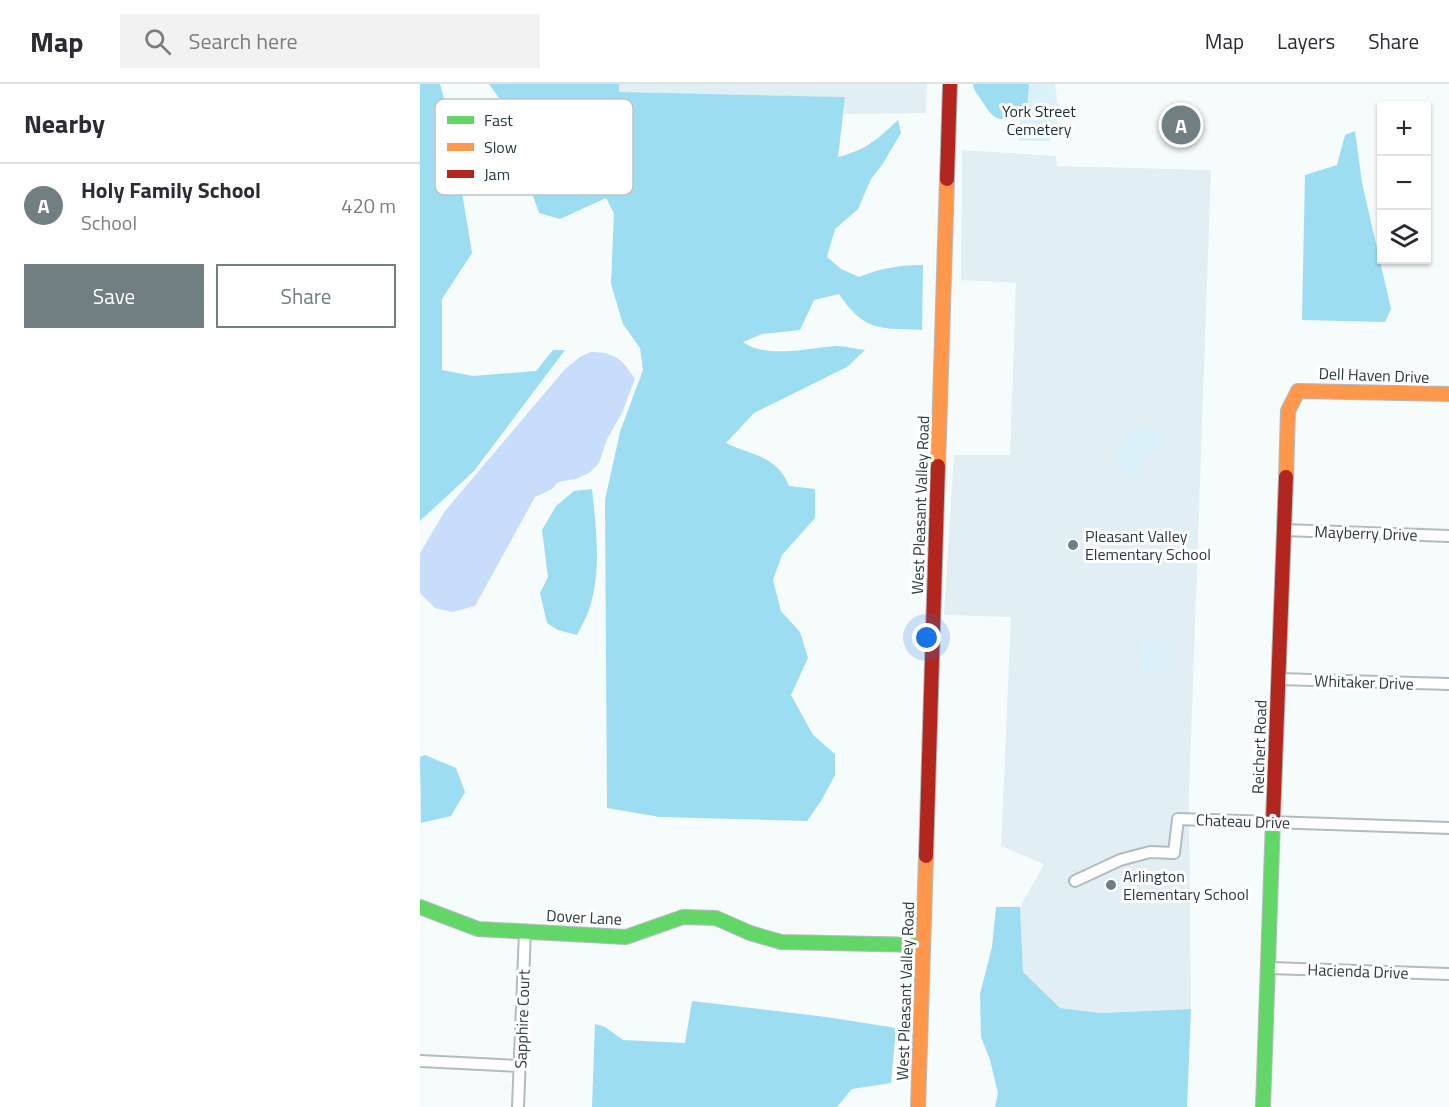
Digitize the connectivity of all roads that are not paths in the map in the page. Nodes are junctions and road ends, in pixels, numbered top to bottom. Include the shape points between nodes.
1 (951, 84) edge
2 (1298, 391) joint
3 (1449, 394) edge
4 (1284, 530) junction
5 (1449, 536) edge
6 (1278, 679) junction
7 (1449, 684) edge
8 (1272, 822) junction
9 (1449, 828) edge
10 (1074, 881) dead end
11 (420, 907) edge
12 (525, 931) junction
13 (923, 945) junction
14 (1267, 968) junction
15 (1449, 974) edge
16 (420, 1061) edge
17 (520, 1066) junction
18 (518, 1107) edge
19 (918, 1107) edge
20 (1263, 1107) edge

1 - 13 street, West Pleasant Valley Road
2 - 3 street, Dell Haven Drive
2 - 4 street, Reichert Road via 1288,411
4 - 5 street, Mayberry Drive
4 - 6 street, Reichert Road
6 - 7 street, Whitaker Drive
6 - 8 street, Reichert Road
8 - 9 street, Chateau Drive
8 - 10 street, Chateau Drive via 1178,819 1174,854 1150,852 1120,860
8 - 14 street, Reichert Road
11 - 12 street, Dover Lane via 478,929
12 - 13 street, Dover Lane via 626,937 683,917 717,918 781,942
12 - 17 street, Sapphire Court
13 - 19 street, West Pleasant Valley Road
14 - 15 street, Hacienda Drive
14 - 20 street, Reichert Road
16 - 17 street
17 - 18 street, Sapphire Court

